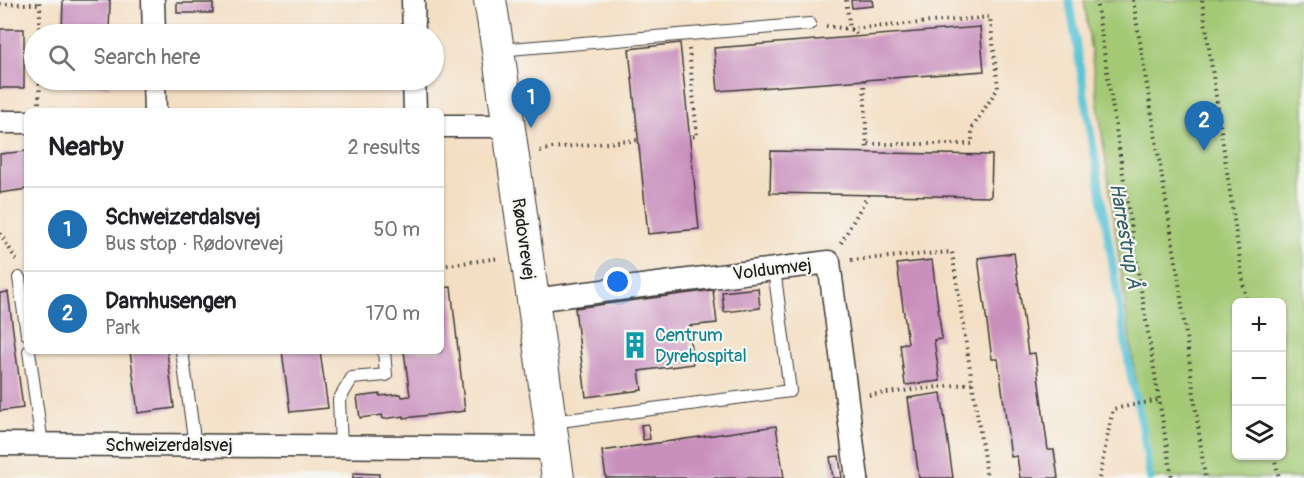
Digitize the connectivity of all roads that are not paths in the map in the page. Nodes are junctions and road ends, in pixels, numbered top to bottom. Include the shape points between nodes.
1 (153, 0) edge
2 (413, 0) edge
3 (494, 0) edge
4 (154, 24) edge
5 (414, 24) edge
6 (810, 24) road end
7 (498, 50) junction
8 (154, 90) edge
9 (414, 90) edge
10 (154, 108) edge
11 (415, 108) edge
12 (0, 122) edge
13 (24, 122) edge
14 (444, 126) edge
15 (508, 126) junction
16 (774, 269) junction
17 (20, 273) road end
18 (533, 300) junction
19 (24, 308) edge
20 (29, 354) edge
21 (182, 354) edge
22 (384, 354) edge
23 (552, 435) junction
24 (0, 444) edge
25 (42, 444) junction
26 (195, 446) junction
27 (341, 446) junction
28 (558, 478) edge
29 (857, 478) edge

1 - 4 street
2 - 5 street
3 - 7 street, Rødovrevej
6 - 7 lane
7 - 15 street, Rødovrevej
8 - 10 street
9 - 11 street
12 - 13 street
14 - 15 street
15 - 18 street, Rødovrevej
16 - 18 street, Voldumvej
16 - 23 lane via 790,391
16 - 29 street, Voldumvej via 830,262
17 - 19 lane
18 - 23 street, Rødovrevej
20 - 25 lane
21 - 26 lane
22 - 27 lane via 386,375 352,378 339,400
23 - 27 street, Schweizerdalsvej
23 - 28 street, Rødovrevej
24 - 25 street, Schweizerdalsvej
25 - 26 street, Schweizerdalsvej
26 - 27 street, Schweizerdalsvej

